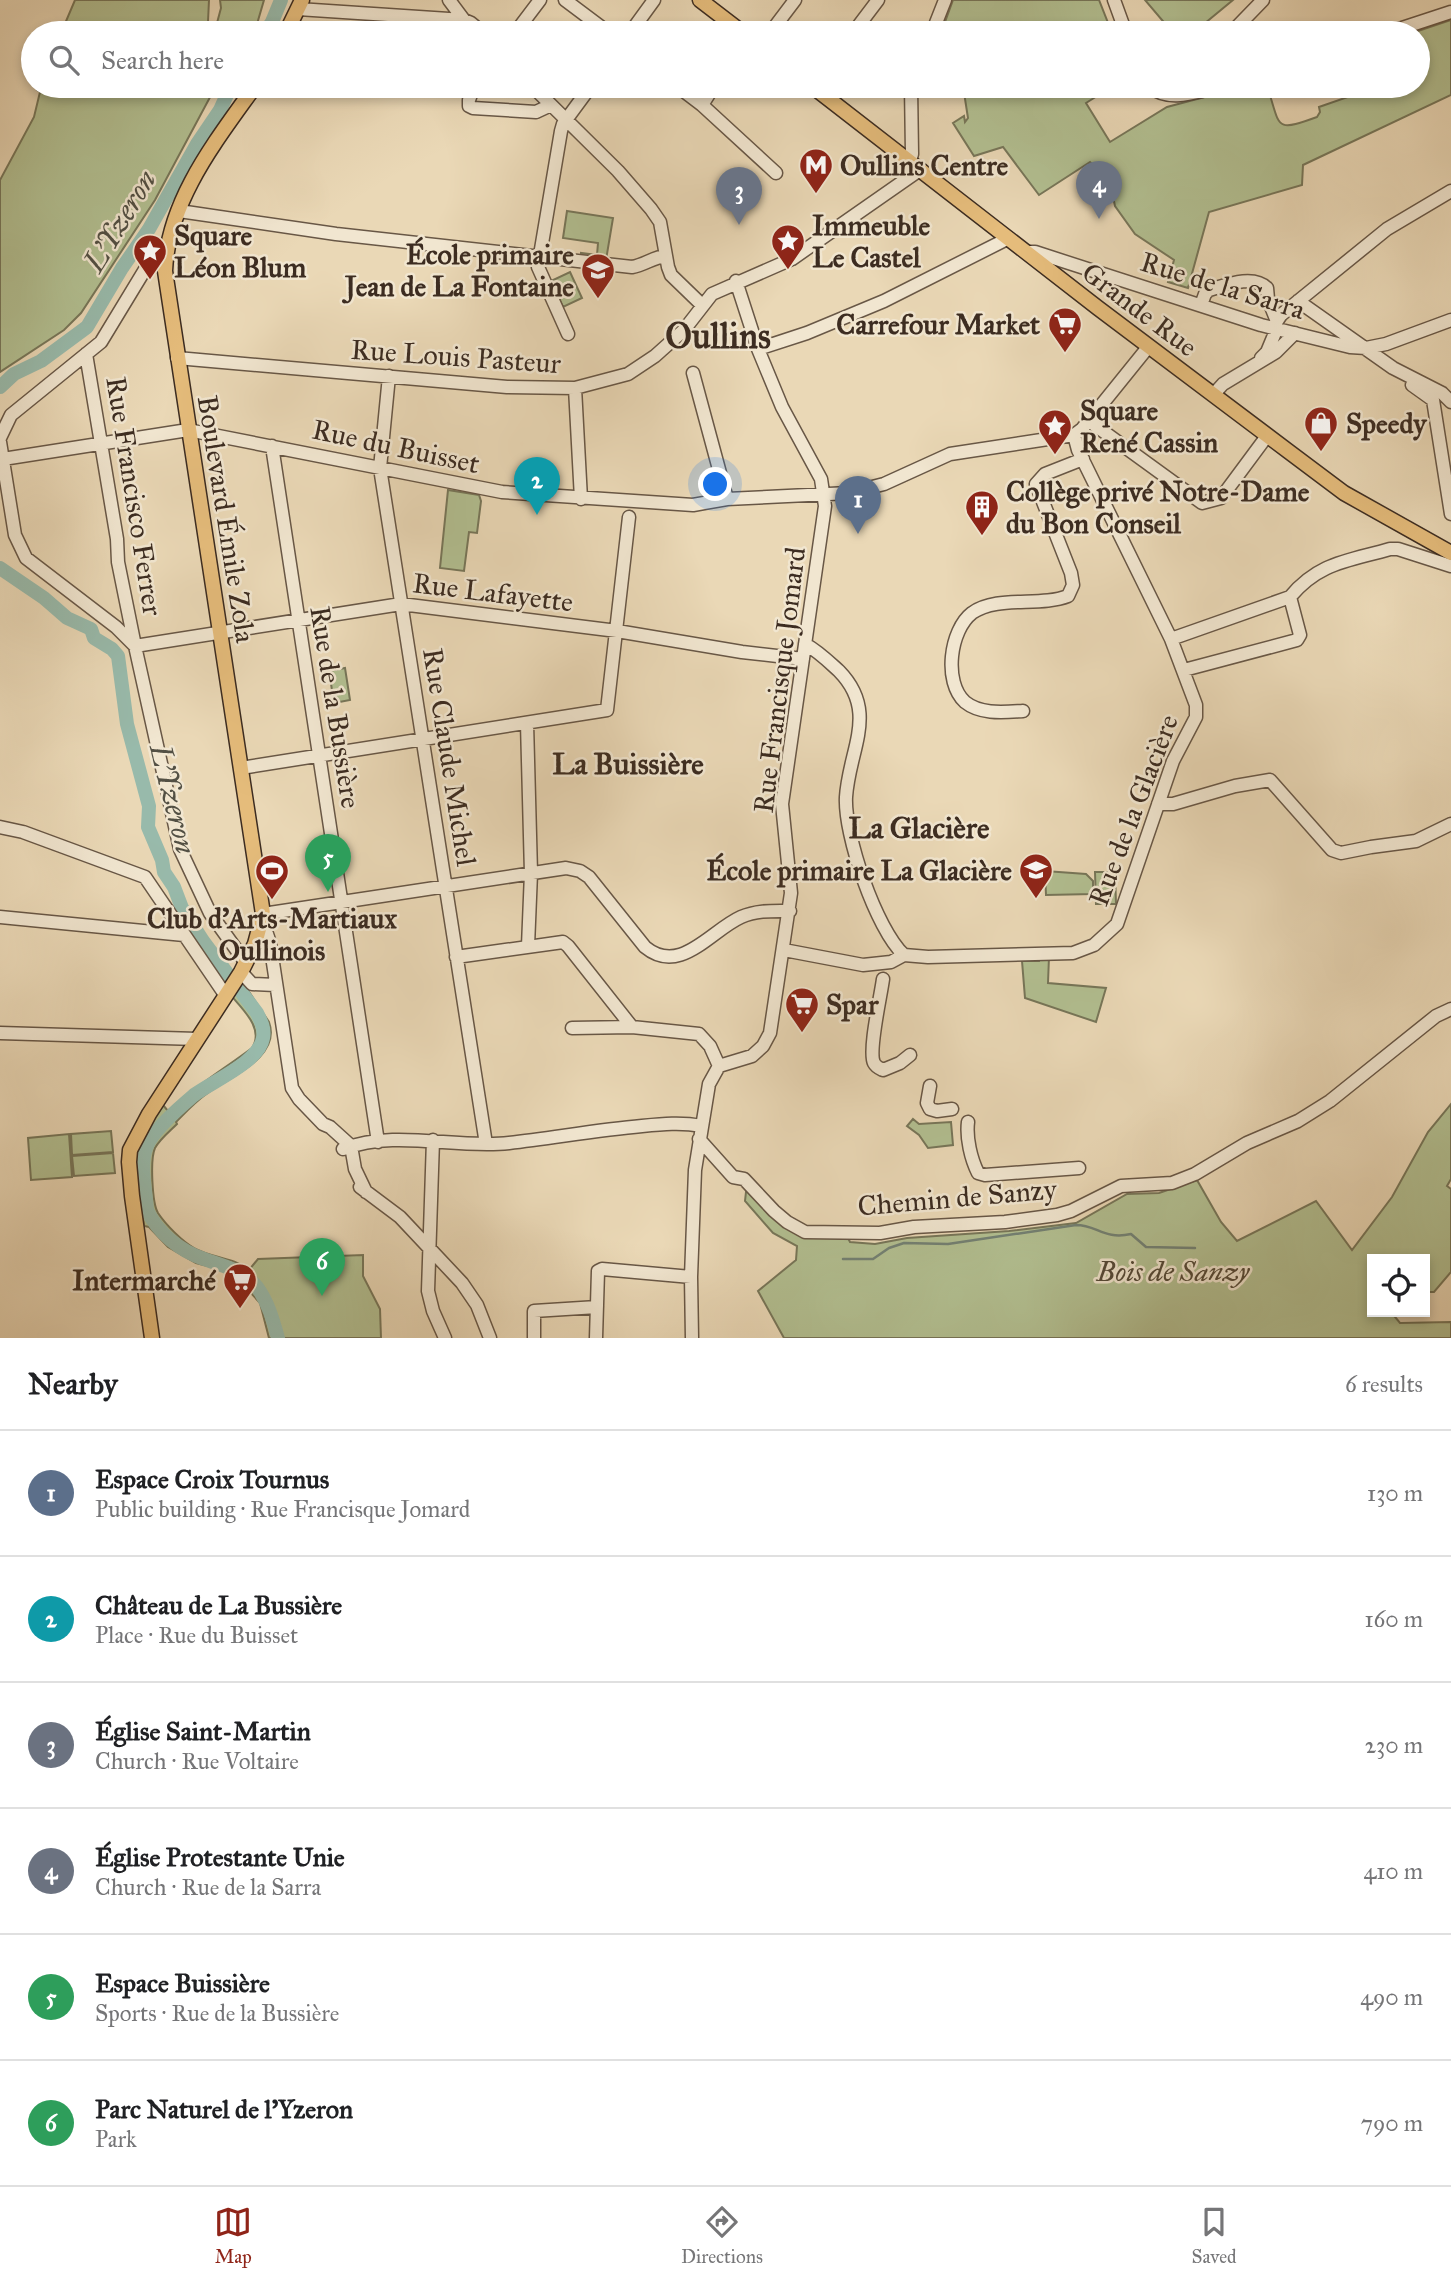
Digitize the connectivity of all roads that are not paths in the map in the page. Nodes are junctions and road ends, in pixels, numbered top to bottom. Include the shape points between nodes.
1 (449, 0) edge
2 (540, 0) edge
3 (565, 0) edge
4 (654, 0) edge
5 (700, 0) edge
6 (795, 0) edge
7 (878, 0) edge
8 (945, 0) edge
9 (1114, 0) edge
10 (1264, 0) edge
11 (300, 4) edge
12 (1451, 12) edge
13 (292, 21) edge
14 (436, 21) edge
15 (465, 21) edge
16 (524, 21) edge
17 (594, 21) edge
18 (639, 21) edge
19 (727, 21) edge
20 (779, 21) edge
21 (862, 21) edge
22 (937, 21) edge
23 (1122, 21) edge
24 (1243, 21) edge
25 (1424, 21) edge
26 (247, 98) edge
27 (469, 98) edge
28 (544, 98) edge
29 (582, 98) edge
30 (693, 98) edge
31 (706, 98) edge
32 (828, 98) edge
33 (911, 98) edge
34 (551, 105) junction
35 (702, 105) junction
36 (566, 120) junction
37 (915, 165) junction
38 (776, 173) dead end
39 (1451, 191) edge
40 (178, 211) junction
41 (1009, 238) junction
42 (167, 247) junction
43 (1027, 252) junction
44 (666, 256) junction
45 (539, 258) junction
46 (736, 281) junction
47 (1298, 301) junction
48 (702, 305) junction
49 (1201, 305) junction
50 (1451, 320) edge
51 (1275, 325) junction
52 (1295, 333) junction
53 (568, 334) dead end
54 (1149, 346) junction
55 (1366, 348) junction
56 (758, 349) junction
57 (86, 354) junction
58 (177, 358) junction
59 (1256, 363) junction
60 (694, 373) dead end
61 (389, 376) junction
62 (1406, 376) junction
63 (575, 388) junction
64 (1213, 395) junction
65 (1451, 402) edge
66 (1089, 421) junction
67 (188, 429) junction
68 (1074, 435) junction
69 (1268, 436) junction
70 (0, 440) edge
71 (102, 444) junction
72 (272, 446) junction
73 (3, 459) junction
74 (1083, 460) junction
75 (380, 468) junction
76 (825, 496) junction
77 (581, 499) junction
78 (727, 499) junction
79 (1451, 514) edge
80 (629, 517) dead end
81 (1451, 553) edge
82 (1451, 566) edge
83 (1290, 597) junction
84 (401, 604) junction
85 (291, 622) junction
86 (127, 631) junction
87 (617, 631) junction
88 (220, 632) junction
89 (1171, 639) junction
90 (806, 645) junction
91 (135, 646) junction
92 (803, 659) junction
93 (1184, 670) junction
94 (1023, 710) dead end
95 (527, 723) junction
96 (422, 739) junction
97 (319, 755) junction
98 (241, 768) junction
99 (1158, 804) junction
100 (1451, 824) edge
101 (0, 827) edge
102 (531, 873) junction
103 (445, 887) junction
104 (341, 903) junction
105 (790, 911) junction
106 (0, 917) edge
107 (261, 921) junction
108 (184, 935) junction
109 (255, 944) junction
110 (528, 946) junction
111 (784, 950) junction
112 (904, 955) junction
113 (456, 957) junction
114 (271, 959) junction
115 (242, 970) junction
116 (883, 979) dead end
117 (275, 985) junction
118 (227, 994) junction
119 (1451, 1009) edge
120 (632, 1027) junction
121 (572, 1028) dead end
122 (0, 1032) edge
123 (197, 1039) junction
124 (910, 1055) dead end
125 (719, 1066) junction
126 (930, 1086) dead end
127 (952, 1109) dead end
128 (968, 1122) dead end
129 (700, 1132) junction
130 (433, 1140) junction
131 (379, 1142) junction
132 (486, 1144) junction
133 (347, 1148) junction
134 (1079, 1168) dead end
135 (430, 1251) junction
136 (691, 1277) junction
137 (597, 1307) junction
138 (152, 1338) edge
139 (444, 1338) edge
140 (490, 1338) edge
141 (534, 1338) edge
142 (596, 1338) edge
143 (692, 1338) edge

1 - 15 street
2 - 16 street
3 - 17 street
4 - 18 street
5 - 19 main road
6 - 20 street
7 - 21 street
8 - 22 street
9 - 23 street
10 - 24 street
11 - 13 main road
11 - 14 street
12 - 25 street
26 - 40 main road, Boulevard Émile Zola via 199,168
27 - 34 street via 473,108 536,111
28 - 34 street
29 - 36 street
30 - 35 street
31 - 35 street
32 - 37 main road, Grande Rue
33 - 37 street
34 - 36 street
35 - 38 street
36 - 44 street via 651,209 660,222
36 - 45 street
37 - 41 main road, Grande Rue
37 - 46 street, Rue Louis Pasteur via 792,259
39 - 47 street via 1387,229
40 - 42 main road, Boulevard Émile Zola
40 - 45 street
41 - 43 main road, Grande Rue
41 - 56 street via 884,301
42 - 57 street via 155,253 109,331
42 - 58 main road, Boulevard Émile Zola via 166,281
43 - 49 street, Rue de la Sarra
43 - 54 main road, Grande Rue
44 - 45 street via 632,267
44 - 48 street via 671,275
45 - 53 street via 538,267
46 - 48 street, Rue Louis Pasteur
46 - 56 street
47 - 51 street
47 - 55 street, Rue de la Sarra
48 - 63 street, Rue Louis Pasteur via 655,356 628,374
49 - 51 street, Rue de la Sarra via 1261,325
49 - 51 street via 1209,290 1257,282 1267,288
50 - 55 street
51 - 52 street, Rue de la Sarra
51 - 59 street via 1267,352
52 - 55 street, Rue de la Sarra
52 - 59 street
54 - 64 main road, Grande Rue
54 - 66 street
55 - 62 street, Rue de la Sarra
56 - 76 street
57 - 70 street via 10,415
57 - 71 street, Rue Francisco Ferrer
58 - 61 street, Rue Louis Pasteur
58 - 67 main road, Boulevard Émile Zola
59 - 64 street
60 - 78 street
61 - 63 street, Rue Louis Pasteur
61 - 75 street, Rue Claude Michel
62 - 65 street
62 - 79 street, Rue de la Sarra via 1433,400
63 - 77 street
64 - 69 main road, Grande Rue
66 - 68 street
66 - 69 street via 1202,503 1221,498
67 - 71 street, Rue du Buisset
67 - 72 street, Rue du Buisset
67 - 88 main road, Boulevard Émile Zola
68 - 74 street, Rue de la Glacière
68 - 76 street, Rue du Buisset via 953,454 884,484
69 - 81 main road, Grande Rue via 1345,492
70 - 73 street
71 - 73 street, Rue du Buisset
71 - 86 street, Rue Francisco Ferrer
72 - 75 street, Rue du Buisset
72 - 85 street, Rue de la Bussière
73 - 86 street via 17,543 26,558
74 - 89 street, Rue de la Glacière
74 - 94 street via 1039,478 1036,484 1071,573 1071,592 1063,598 988,606 973,612 963,622 954,645 951,679 965,702 998,713
75 - 77 street, Rue du Buisset via 502,492
75 - 84 street, Rue Claude Michel
76 - 78 street, Rue du Buisset
76 - 90 street, Rue Francisque Jomard
77 - 78 street, Rue du Buisset via 694,505
80 - 87 street
82 - 83 street via 1390,549 1326,567
83 - 89 street
83 - 93 street via 1300,635 1297,640
84 - 85 street, Rue Lafayette
84 - 87 street, Rue Lafayette
84 - 96 street, Rue Claude Michel
85 - 88 street, Rue Lafayette
85 - 97 street, Rue de la Bussière
86 - 91 street
87 - 92 street, Rue Lafayette
87 - 95 street via 607,710
88 - 91 street, Rue Lafayette
88 - 98 main road, Boulevard Émile Zola
89 - 93 street, Rue de la Glacière
90 - 92 street, Rue Francisque Jomard
90 - 112 street via 851,684 858,701 860,727 846,799 848,827 869,894
91 - 115 street via 180,849
92 - 105 street, Rue Francisque Jomard via 782,804
93 - 99 street, Rue de la Glacière via 1196,717
95 - 96 street
95 - 102 street
96 - 97 street
96 - 103 street, Rue Claude Michel
97 - 98 street
97 - 104 street, Rue de la Bussière
98 - 107 main road, Boulevard Émile Zola
99 - 100 street via 1270,780 1332,850 1341,853 1416,841
99 - 112 street, Rue de la Glacière via 1123,913 1094,946 1073,953
101 - 108 street via 145,877
102 - 103 street
102 - 105 street via 566,868 589,877 645,947 661,956 689,951 746,915
102 - 110 street
103 - 104 street
103 - 113 street, Rue Claude Michel
104 - 107 street
104 - 131 street, Rue de la Bussière
105 - 111 street, Rue Francisque Jomard
106 - 108 street
107 - 109 main road, Boulevard Émile Zola
107 - 114 street
108 - 118 street
109 - 114 street via 266,948
109 - 115 main road, Boulevard Émile Zola
110 - 113 street
110 - 120 street via 563,942
111 - 112 street, Rue de la Glacière via 863,965 891,962
111 - 125 street, Rue Francisque Jomard via 770,1033 763,1046 752,1056
113 - 132 street, Rue Claude Michel
114 - 117 street
115 - 117 street via 253,984
115 - 118 main road, Boulevard Émile Zola
116 - 124 street via 873,1061 883,1070
117 - 133 street via 290,1083 299,1099
118 - 123 main road, Boulevard Émile Zola
119 - 129 street, Chemin de Sanzy via 1298,1121 1172,1183 1121,1186 1057,1215 880,1233 805,1232 787,1223 744,1180 733,1177
120 - 121 street
120 - 125 street via 699,1034
122 - 123 street
123 - 138 main road, Boulevard Émile Zola via 130,1150
125 - 129 street via 709,1084
126 - 127 street via 930,1109
128 - 134 street via 978,1173
129 - 132 street via 686,1123
129 - 136 street
130 - 131 street
130 - 132 street
130 - 135 street
131 - 133 street
133 - 135 street via 366,1192 400,1217
135 - 139 street via 428,1291
135 - 140 street via 473,1298
136 - 137 street via 602,1269 598,1271
136 - 143 street
137 - 141 street via 534,1311
137 - 142 street

